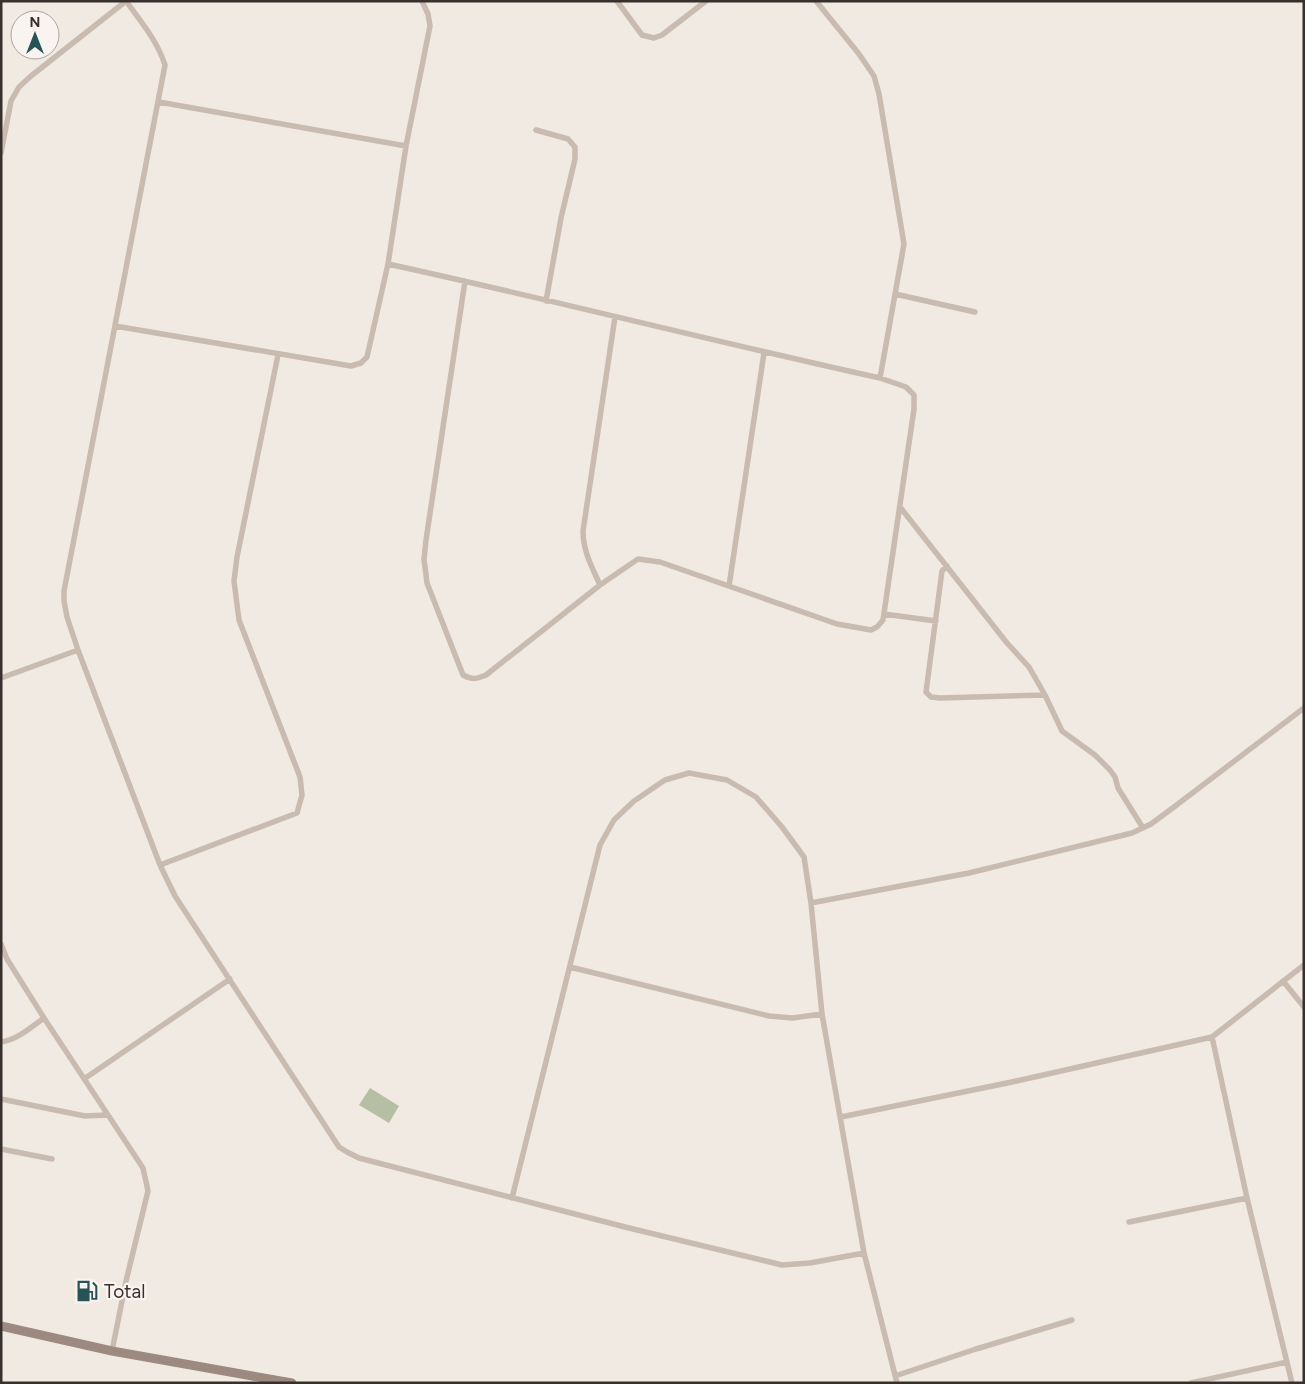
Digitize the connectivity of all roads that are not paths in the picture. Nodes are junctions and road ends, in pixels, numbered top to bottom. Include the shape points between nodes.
1 (126, 1) edge
2 (422, 1) edge
3 (617, 1) edge
4 (706, 1) edge
5 (816, 1) edge
6 (159, 102) junction
7 (536, 130) dead end
8 (406, 146) junction
9 (1, 152) edge
10 (388, 264) junction
11 (465, 281) junction
12 (895, 294) junction
13 (546, 300) junction
14 (975, 312) dead end
15 (615, 317) junction
16 (115, 326) junction
17 (764, 352) junction
18 (278, 355) junction
19 (880, 378) junction
20 (900, 507) junction
21 (946, 566) junction
22 (600, 585) junction
23 (729, 586) junction
24 (884, 614) junction
25 (936, 621) junction
26 (78, 650) junction
27 (1, 678) edge
28 (1046, 695) junction
29 (1304, 708) edge
30 (1143, 828) junction
31 (160, 865) junction
32 (811, 903) junction
33 (1, 944) edge
34 (1304, 965) edge
35 (570, 967) junction
36 (230, 979) junction
37 (1283, 982) junction
38 (1304, 1007) edge
39 (822, 1014) junction
40 (44, 1018) junction
41 (1212, 1037) junction
42 (1, 1042) edge
43 (84, 1078) junction
44 (1, 1100) edge
45 (107, 1115) junction
46 (841, 1117) junction
47 (1, 1149) edge
48 (52, 1159) dead end
49 (512, 1198) junction
50 (1247, 1198) junction
51 (1129, 1222) dead end
52 (864, 1253) junction
53 (1072, 1320) dead end
54 (1, 1326) edge
55 (112, 1351) junction
56 (1287, 1362) junction
57 (895, 1376) junction
58 (251, 1379) edge
59 (292, 1383) edge
60 (897, 1383) edge
61 (1192, 1383) edge
62 (1292, 1383) edge

1 - 6 street via 160,49 165,65
1 - 9 street via 19,87 11,101
2 - 8 street via 430,26
3 - 4 street via 642,35 654,38
5 - 12 street via 874,76 879,94 904,244
6 - 8 street
6 - 16 street
7 - 13 street via 568,139 575,147
8 - 10 street
10 - 11 street
10 - 18 street via 367,357 361,363 351,366
11 - 13 street
11 - 22 street via 424,560 427,583 463,676 477,679 486,675
12 - 14 street
12 - 19 street
13 - 15 street
15 - 17 street
15 - 22 street via 583,531 585,551
16 - 18 street
16 - 26 street via 64,591
17 - 19 street
17 - 23 street
18 - 31 street via 236,557 234,581 239,620 300,777 302,795 297,813
19 - 20 street via 906,387 914,395
20 - 21 street
20 - 24 street
21 - 25 street via 942,572
21 - 28 street via 1030,667
22 - 23 street via 638,559 660,562
23 - 24 street via 837,624 871,630 883,620
24 - 25 street
25 - 28 street via 926,683 926,692 931,697
26 - 27 street
26 - 31 street
28 - 30 street via 1062,731 1110,770
29 - 30 street
30 - 32 street via 969,873
31 - 36 street via 175,896
32 - 35 street via 804,857 756,797 727,780 689,773 665,780 634,801 614,820 600,845
32 - 39 street
33 - 40 street
34 - 37 street
35 - 39 street via 769,1016 792,1018
35 - 49 street
36 - 43 street
36 - 49 street via 339,1147 359,1158
37 - 38 street
37 - 41 street
39 - 46 street
40 - 42 street via 16,1037
40 - 43 street
41 - 46 street
41 - 50 street
43 - 45 street
44 - 45 street via 85,1116
45 - 55 street via 143,1168 148,1191
46 - 52 street
47 - 48 street
49 - 52 street via 782,1265
50 - 51 street
50 - 56 street
52 - 57 street
53 - 57 street
54 - 55 street
55 - 58 street
56 - 61 street
56 - 62 street
57 - 60 street
58 - 59 street

